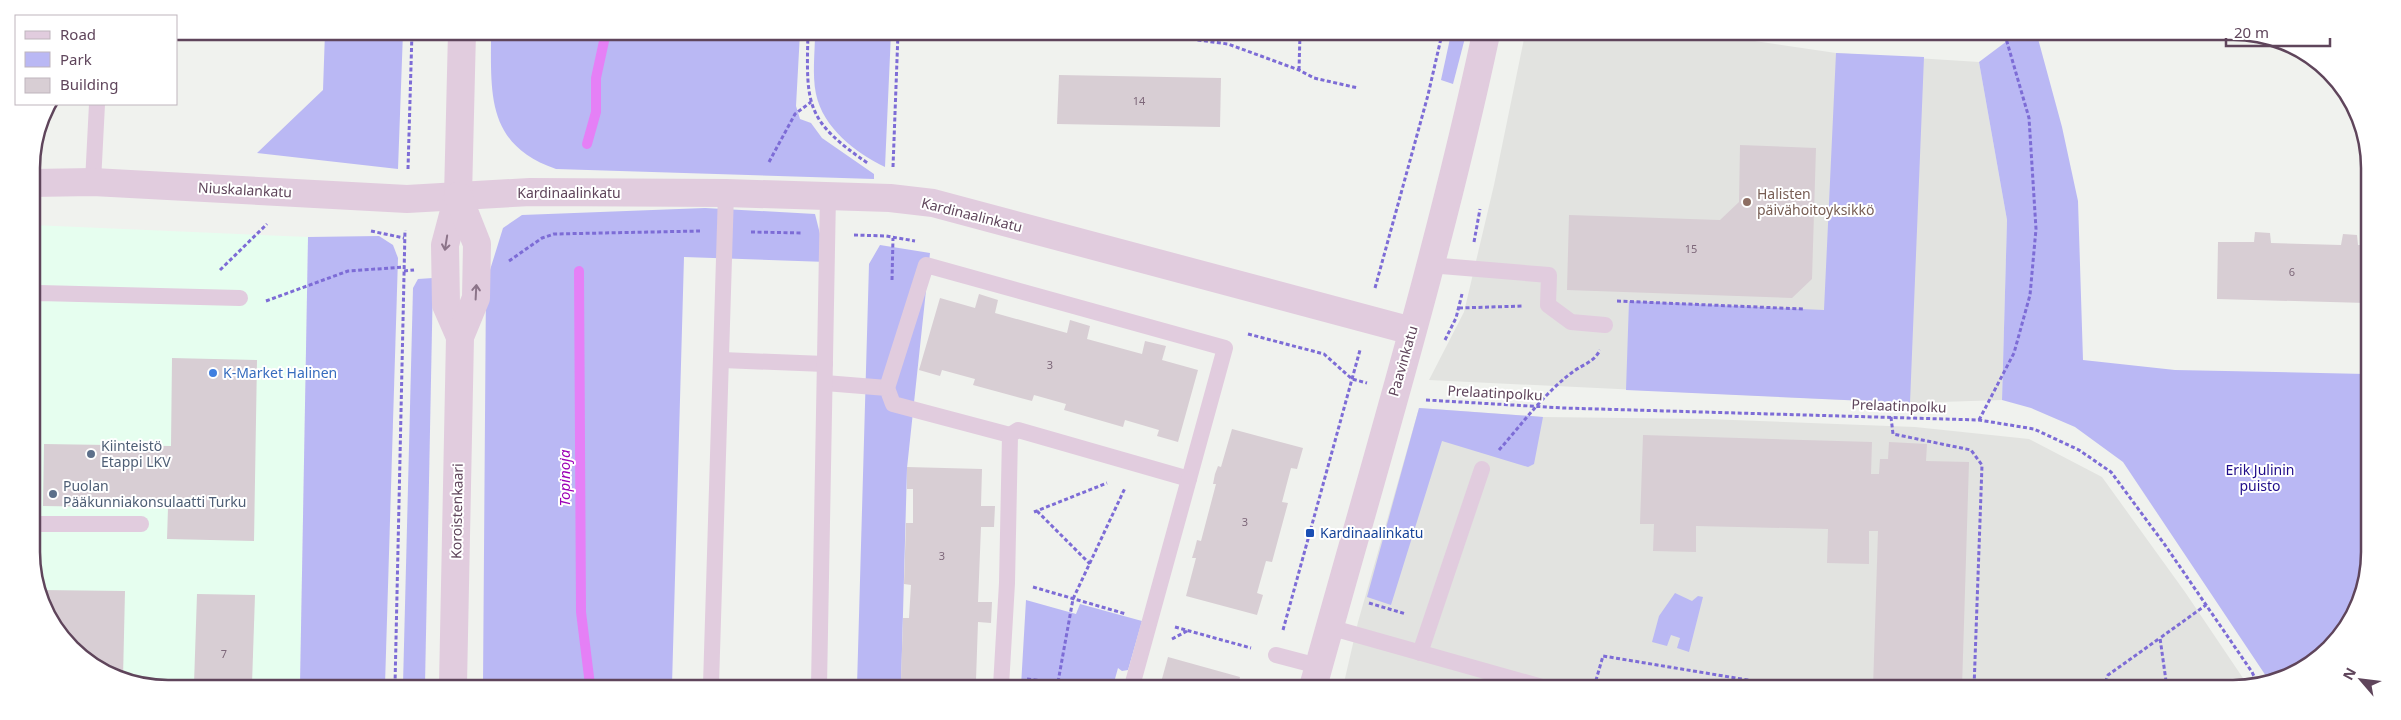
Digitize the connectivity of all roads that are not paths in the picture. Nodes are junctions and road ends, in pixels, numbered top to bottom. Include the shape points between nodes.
1 (462, 40) edge
2 (1485, 40) edge
3 (97, 105) edge
4 (93, 182) junction
5 (40, 183) edge
6 (726, 193) junction
7 (458, 196) junction
8 (828, 196) junction
9 (1429, 265) junction
10 (40, 293) edge
11 (240, 298) road end
12 (1605, 325) road end
13 (1412, 332) junction
14 (722, 360) junction
15 (825, 364) junction
16 (825, 383) junction
17 (887, 388) junction
18 (1010, 436) junction
19 (1482, 469) road end
20 (1189, 479) junction
21 (40, 524) edge
22 (141, 524) dead end
23 (1329, 627) junction
24 (1420, 653) junction
25 (1276, 655) road end
26 (1315, 676) edge
27 (453, 680) edge
28 (711, 680) edge
29 (819, 680) edge
30 (1002, 680) edge
31 (1134, 680) edge
32 (1517, 680) edge

1 - 7 street, Koroistenkaari
2 - 9 street, Paavinkatu
3 - 4 lane
4 - 5 street, Niuskalankatu
4 - 7 street, Niuskalankatu via 407,200
6 - 7 street, Kardinaalinkatu via 530,192
6 - 8 street, Kardinaalinkatu
6 - 14 lane
7 - 27 street, Koroistenkaari via 477,244 476,298 460,337
8 - 13 street, Kardinaalinkatu via 933,203
8 - 15 lane
9 - 12 lane via 1549,275 1548,305 1571,322
9 - 13 street, Paavinkatu
10 - 11 lane
13 - 23 street, Paavinkatu
14 - 15 lane
14 - 28 lane
15 - 16 lane
16 - 17 lane
16 - 29 lane
17 - 18 lane via 893,404
17 - 20 lane via 926,265 1225,348
18 - 20 lane via 1018,430
18 - 30 lane
19 - 24 lane
20 - 31 lane
21 - 22 lane
23 - 24 lane
23 - 26 street, Paavinkatu
24 - 32 lane
25 - 26 lane

